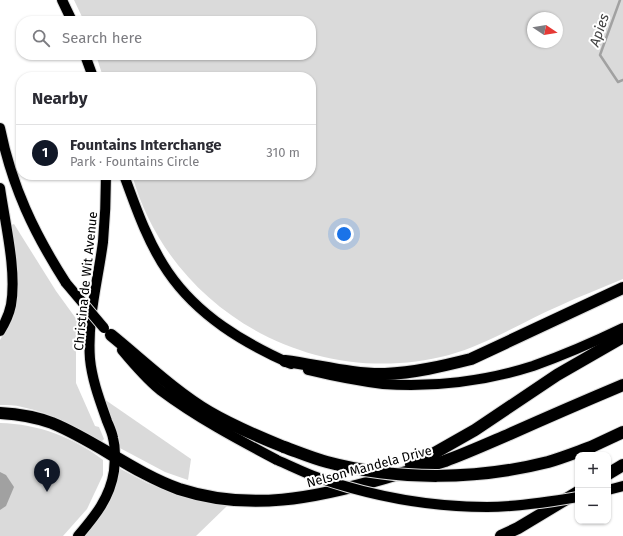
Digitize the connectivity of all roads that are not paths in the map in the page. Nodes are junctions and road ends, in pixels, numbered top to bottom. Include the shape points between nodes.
1 (62, 0) edge
2 (70, 16) edge
3 (87, 60) edge
4 (91, 72) edge
5 (0, 128) edge
6 (106, 180) edge
7 (126, 180) edge
8 (0, 188) edge
9 (623, 288) edge
10 (2, 328) edge
11 (623, 328) edge
12 (108, 332) junction
13 (623, 337) edge
14 (285, 361) junction
15 (623, 385) edge
16 (0, 413) edge
17 (623, 432) edge
18 (115, 458) junction
19 (623, 465) edge
20 (611, 472) edge
21 (374, 482) junction
22 (623, 486) edge
23 (611, 489) edge
24 (575, 494) edge
25 (575, 498) edge
26 (78, 536) edge
27 (501, 536) edge

1 - 2 main road
3 - 4 main road
5 - 12 main road, bridge via 12,176 33,227 66,283
6 - 18 main road, Christina de Wit Avenue via 103,241 94,302 90,360 113,436
7 - 14 main road via 154,248 168,272 185,293 221,325 252,346
8 - 10 main road via 12,284 10,307
9 - 14 highway via 471,358 446,366 384,374
11 - 14 main road via 534,365 466,381 384,384 328,375
12 - 17 highway, bridge via 176,389 209,412 284,447 329,462 374,471 430,476 497,472 548,462 591,447
12 - 25 main road, bridge via 159,389 229,434 277,460 318,478 393,498 440,505 487,507
13 - 21 highway via 556,375 475,430 431,455
15 - 21 highway, Nelson Mandela Drive via 447,460
16 - 18 highway, Nelson Mandela Drive via 29,416 51,423
18 - 21 highway, Nelson Mandela Drive via 179,489 230,500 286,500
18 - 26 main road, Christina de Wit Avenue via 114,472 104,502
19 - 20 highway
22 - 23 main road
24 - 27 highway

